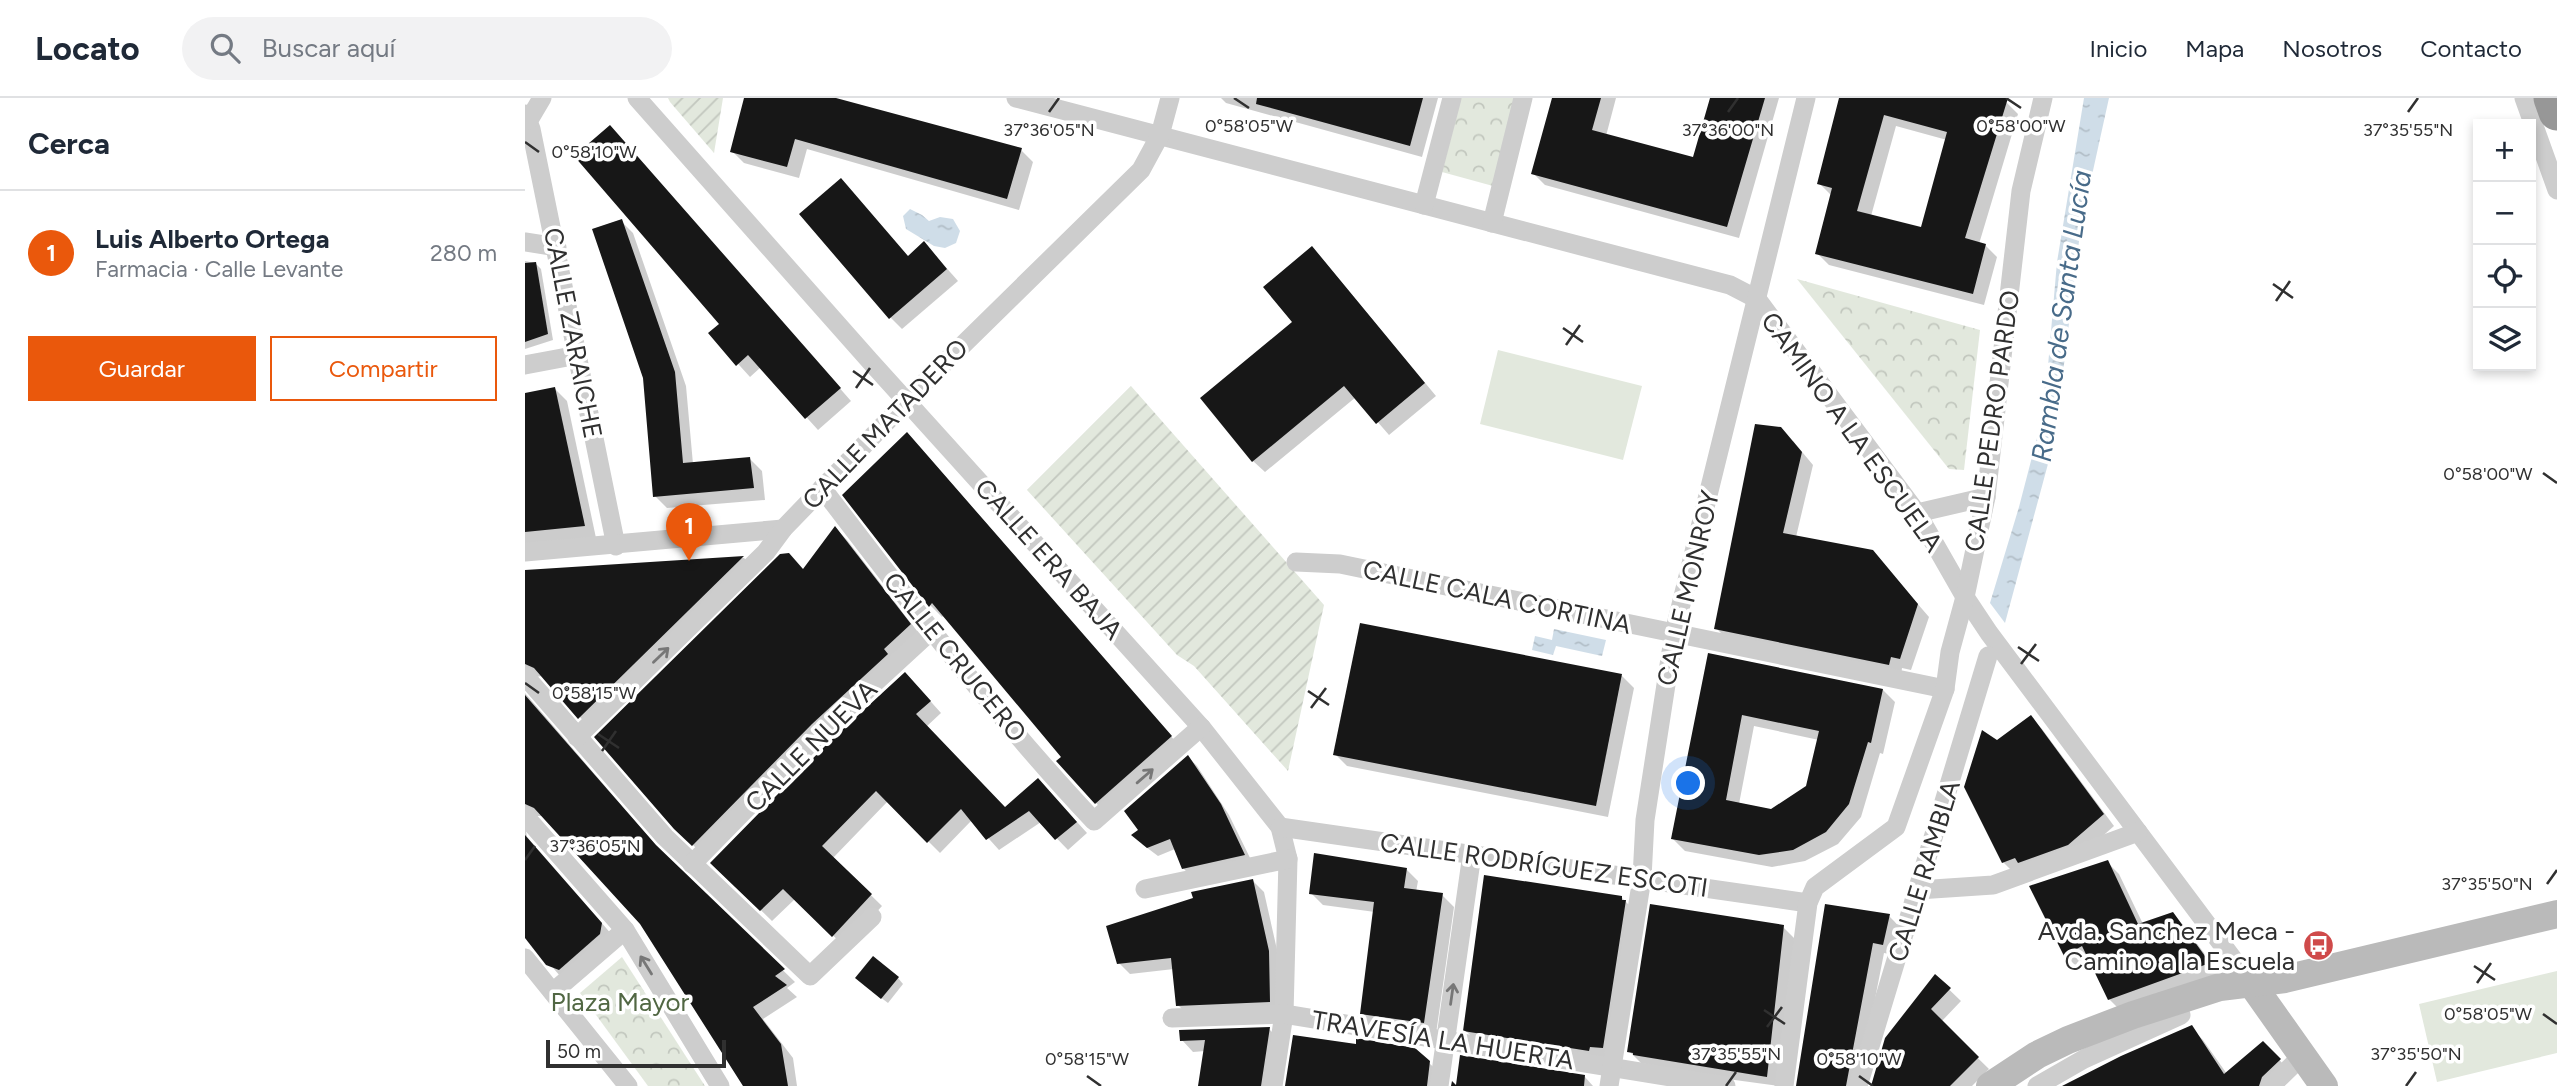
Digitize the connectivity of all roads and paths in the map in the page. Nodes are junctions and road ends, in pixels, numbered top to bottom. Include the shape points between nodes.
1 (542, 98) edge
2 (1016, 98) edge
3 (1170, 98) edge
4 (1452, 98) edge
5 (1523, 98) edge
6 (1806, 98) edge
7 (2043, 98) edge
8 (2524, 98) edge
9 (2552, 98) edge
10 (639, 99) edge
11 (2557, 112) edge
12 (527, 117) edge
13 (1160, 135) junction
14 (2557, 190) edge
15 (1424, 205) junction
16 (1492, 223) junction
17 (525, 242) edge
18 (557, 247) junction
19 (1757, 299) junction
20 (578, 355) junction
21 (525, 365) edge
22 (907, 401) junction
23 (822, 488) junction
24 (1986, 497) junction
25 (1917, 513) junction
26 (783, 528) junction
27 (616, 545) junction
28 (525, 552) edge
29 (1296, 562) dead end
30 (1965, 597) junction
31 (932, 630) junction
32 (1674, 633) junction
33 (1988, 656) dead end
34 (525, 676) edge
35 (1945, 689) junction
36 (1201, 727) junction
37 (577, 737) junction
38 (525, 816) edge
39 (1280, 827) junction
40 (2138, 832) junction
41 (1472, 854) junction
42 (1288, 859) junction
43 (692, 864) junction
44 (1641, 878) junction
45 (1145, 889) dead end
46 (1918, 890) junction
47 (1808, 903) junction
48 (2557, 914) edge
49 (872, 917) dead end
50 (625, 930) junction
51 (525, 958) edge
52 (2251, 983) junction
53 (553, 992) junction
54 (2174, 1002) junction
55 (1284, 1014) junction
56 (1172, 1018) dead end
57 (1446, 1040) junction
58 (2302, 1055) junction
59 (1610, 1077) edge
60 (628, 1086) edge
61 (720, 1086) edge
62 (1273, 1086) edge
63 (1439, 1086) edge
64 (1726, 1086) edge
65 (1784, 1086) edge
66 (1858, 1086) edge
67 (1990, 1086) edge
68 (2037, 1086) edge
69 (2271, 1086) edge
70 (2325, 1086) edge

1 - 12 street, CALLE ZARAICHE
2 - 13 street, CAMINO A LA ESCUELA
3 - 13 street, CALLE MATADERO
4 - 15 street
5 - 16 street
6 - 19 street, CALLE MONROY
7 - 24 street, CALLE PEDRO PARDO via 2021,191
8 - 14 street
9 - 11 highway
10 - 22 street, CALLE ERA BAJA
12 - 18 street, CALLE ZARAICHE
13 - 15 street, CAMINO A LA ESCUELA
13 - 22 street, CALLE MATADERO via 1141,170
15 - 16 street, CAMINO A LA ESCUELA
16 - 19 street, CAMINO A LA ESCUELA via 1730,285
17 - 18 street
18 - 20 street, CALLE ZARAICHE
19 - 25 street, CAMINO A LA ESCUELA
19 - 32 street, CALLE MONROY
20 - 21 street
20 - 27 street, CALLE ZARAICHE
22 - 23 street, CALLE MATADERO
22 - 36 street, CALLE ERA BAJA
23 - 26 street, CALLE MATADERO
23 - 31 street, CALLE CRUCERO
24 - 25 street
24 - 30 street, CALLE PEDRO PARDO
25 - 30 street, CAMINO A LA ESCUELA
26 - 27 street
37 -> 26 street, CALLE MATADERO via 766,552
27 - 28 street
29 - 32 street, CALLE CALA CORTINA via 1340,564
30 - 35 street, CALLE PEDRO PARDO
30 - 40 street, CAMINO A LA ESCUELA
31 -> 36 street, CALLE CRUCERO via 1037,761 1094,821
31 - 43 street, CALLE NUEVA via 820,733
32 - 35 street, CALLE CALA CORTINA
32 - 44 street, CALLE MONROY via 1645,820
33 - 46 street, CALLE RAMBLA
34 - 37 street
35 - 47 street, CALLE PEDRO PARDO via 1896,827 1815,887
36 - 39 street, CALLE ERA BAJA
37 - 43 street
38 - 50 street
39 - 41 street, CALLE RODRÍGUEZ ESCOTI
39 - 42 street, CALLE ERA BAJA
40 - 46 street via 1993,885
40 - 52 street, CAMINO A LA ESCUELA
41 - 44 street, CALLE RODRÍGUEZ ESCOTI
57 -> 41 street
42 - 45 street
42 - 55 street, CALLE ERA BAJA
43 - 49 street via 810,976
44 - 47 street, CALLE RODRÍGUEZ ESCOTI
44 - 59 street, CALLE MONROY
46 - 66 street, CALLE RAMBLA
47 - 65 street
48 - 52 street
50 - 53 street
61 -> 50 street
51 - 53 street
52 - 54 street via 2220,987
52 - 58 street
53 - 60 street
54 - 67 street via 2067,1040
54 - 68 street via 2181,1015
55 - 56 street, TRAVESÍA LA HUERTA
55 - 57 street, TRAVESÍA LA HUERTA
55 - 62 street, CALLE ERA BAJA
57 - 59 street, TRAVESÍA LA HUERTA
57 - 63 street
58 - 69 street
58 - 70 street
59 - 64 street, TRAVESÍA LA HUERTA

